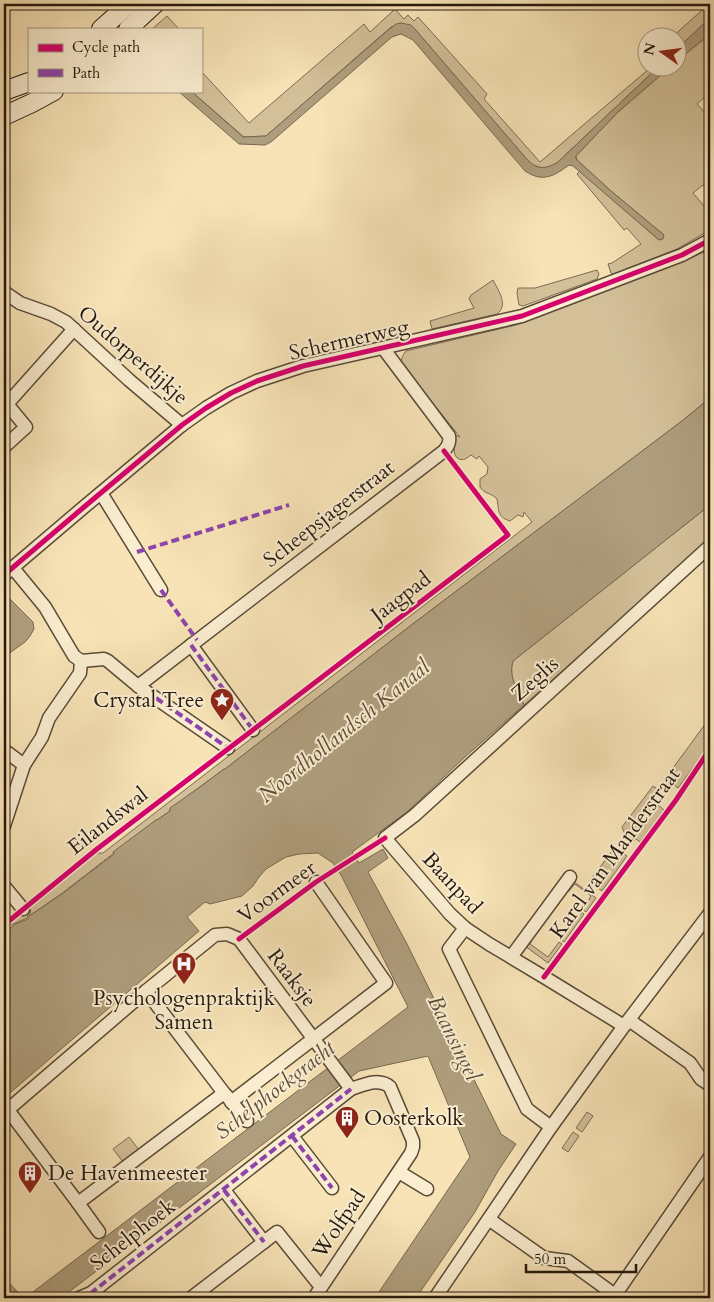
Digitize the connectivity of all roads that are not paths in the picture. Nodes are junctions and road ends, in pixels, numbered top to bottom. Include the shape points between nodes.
1 (129, 4) edge
2 (156, 4) edge
3 (102, 28) edge
4 (129, 28) edge
5 (28, 82) edge
6 (4, 91) edge
7 (52, 92) edge
8 (4, 116) edge
9 (710, 240) edge
10 (4, 292) edge
11 (74, 329) junction
12 (384, 348) junction
13 (182, 425) junction
14 (4, 447) edge
15 (101, 492) junction
16 (710, 546) edge
17 (8, 572) edge
18 (161, 590) dead end
19 (191, 645) junction
20 (81, 661) junction
21 (138, 686) junction
22 (253, 730) dead end
23 (228, 748) dead end
24 (4, 750) edge
25 (24, 765) junction
26 (4, 826) edge
27 (386, 838) joint
28 (570, 877) dead end
29 (316, 882) dead end
30 (4, 886) edge
31 (23, 909) dead end
32 (708, 921) edge
33 (465, 928) junction
34 (239, 939) joint
35 (511, 957) junction
36 (386, 983) joint
37 (146, 991) junction
38 (626, 1023) junction
39 (314, 1040) junction
40 (710, 1085) edge
41 (349, 1086) junction
42 (228, 1098) junction
43 (6, 1111) edge
44 (247, 1121) dead end
45 (551, 1127) junction
46 (292, 1136) junction
47 (710, 1158) edge
48 (399, 1172) junction
49 (332, 1188) dead end
50 (427, 1189) dead end
51 (224, 1190) junction
52 (78, 1203) junction
53 (490, 1220) junction
54 (100, 1232) dead end
55 (264, 1242) junction
56 (321, 1287) junction
57 (614, 1297) edge
58 (80, 1298) edge
59 (191, 1298) edge
60 (314, 1298) edge
61 (435, 1298) edge

1 - 3 street
2 - 4 street
5 - 6 street
7 - 8 street
9 - 12 street, Schermerweg via 682,255 522,316
10 - 11 street, Oudorperdijkje via 20,303 59,317
11 - 13 street, Oudorperdijkje
11 - 14 street via 7,404 26,426
12 - 13 street, Schermerweg via 304,366 257,382 231,393
12 - 19 street, Scheepsjagerstraat via 449,436 448,447
13 - 15 street, Schermerweg
15 - 17 street, Schermerweg
15 - 18 street
16 - 27 street, Zeglis
17 - 20 street via 45,608 74,656
19 - 21 street, Scheepsjagerstraat
19 - 22 street
20 - 21 street via 104,659
20 - 25 street via 80,673 49,718 42,738
21 - 23 street
24 - 25 street
25 - 26 street
27 - 33 street, Baanpad
28 - 35 street, Karel van Manderstraat
29 - 36 street, Voormeer
30 - 31 street
32 - 38 street
33 - 35 street, Baanpad
33 - 45 street via 449,949 527,1109
34 - 37 street, Voormeer via 227,934 215,936
34 - 39 street, Raaksje
35 - 38 street, Baanpad
36 - 39 street, Raaksje
37 - 42 street
37 - 43 street, Voormeer
38 - 40 street, Baanpad via 690,1063 701,1079
38 - 45 street
39 - 41 street, Raaksje
39 - 42 street, Raaksje
41 - 46 street, Schelphoek
41 - 48 street, Wolfpad via 384,1082 390,1087 414,1144
42 - 44 street
42 - 52 street, Raaksje
43 - 52 street
45 - 53 street
46 - 49 street
46 - 51 street, Schelphoek
47 - 57 street
48 - 50 street
48 - 56 street, Wolfpad
51 - 55 street
51 - 58 street, Schelphoek via 91,1293
52 - 54 street
53 - 57 street via 544,1258 568,1262
53 - 61 street
55 - 56 street via 277,1232
55 - 59 street
56 - 60 street, Wolfpad

